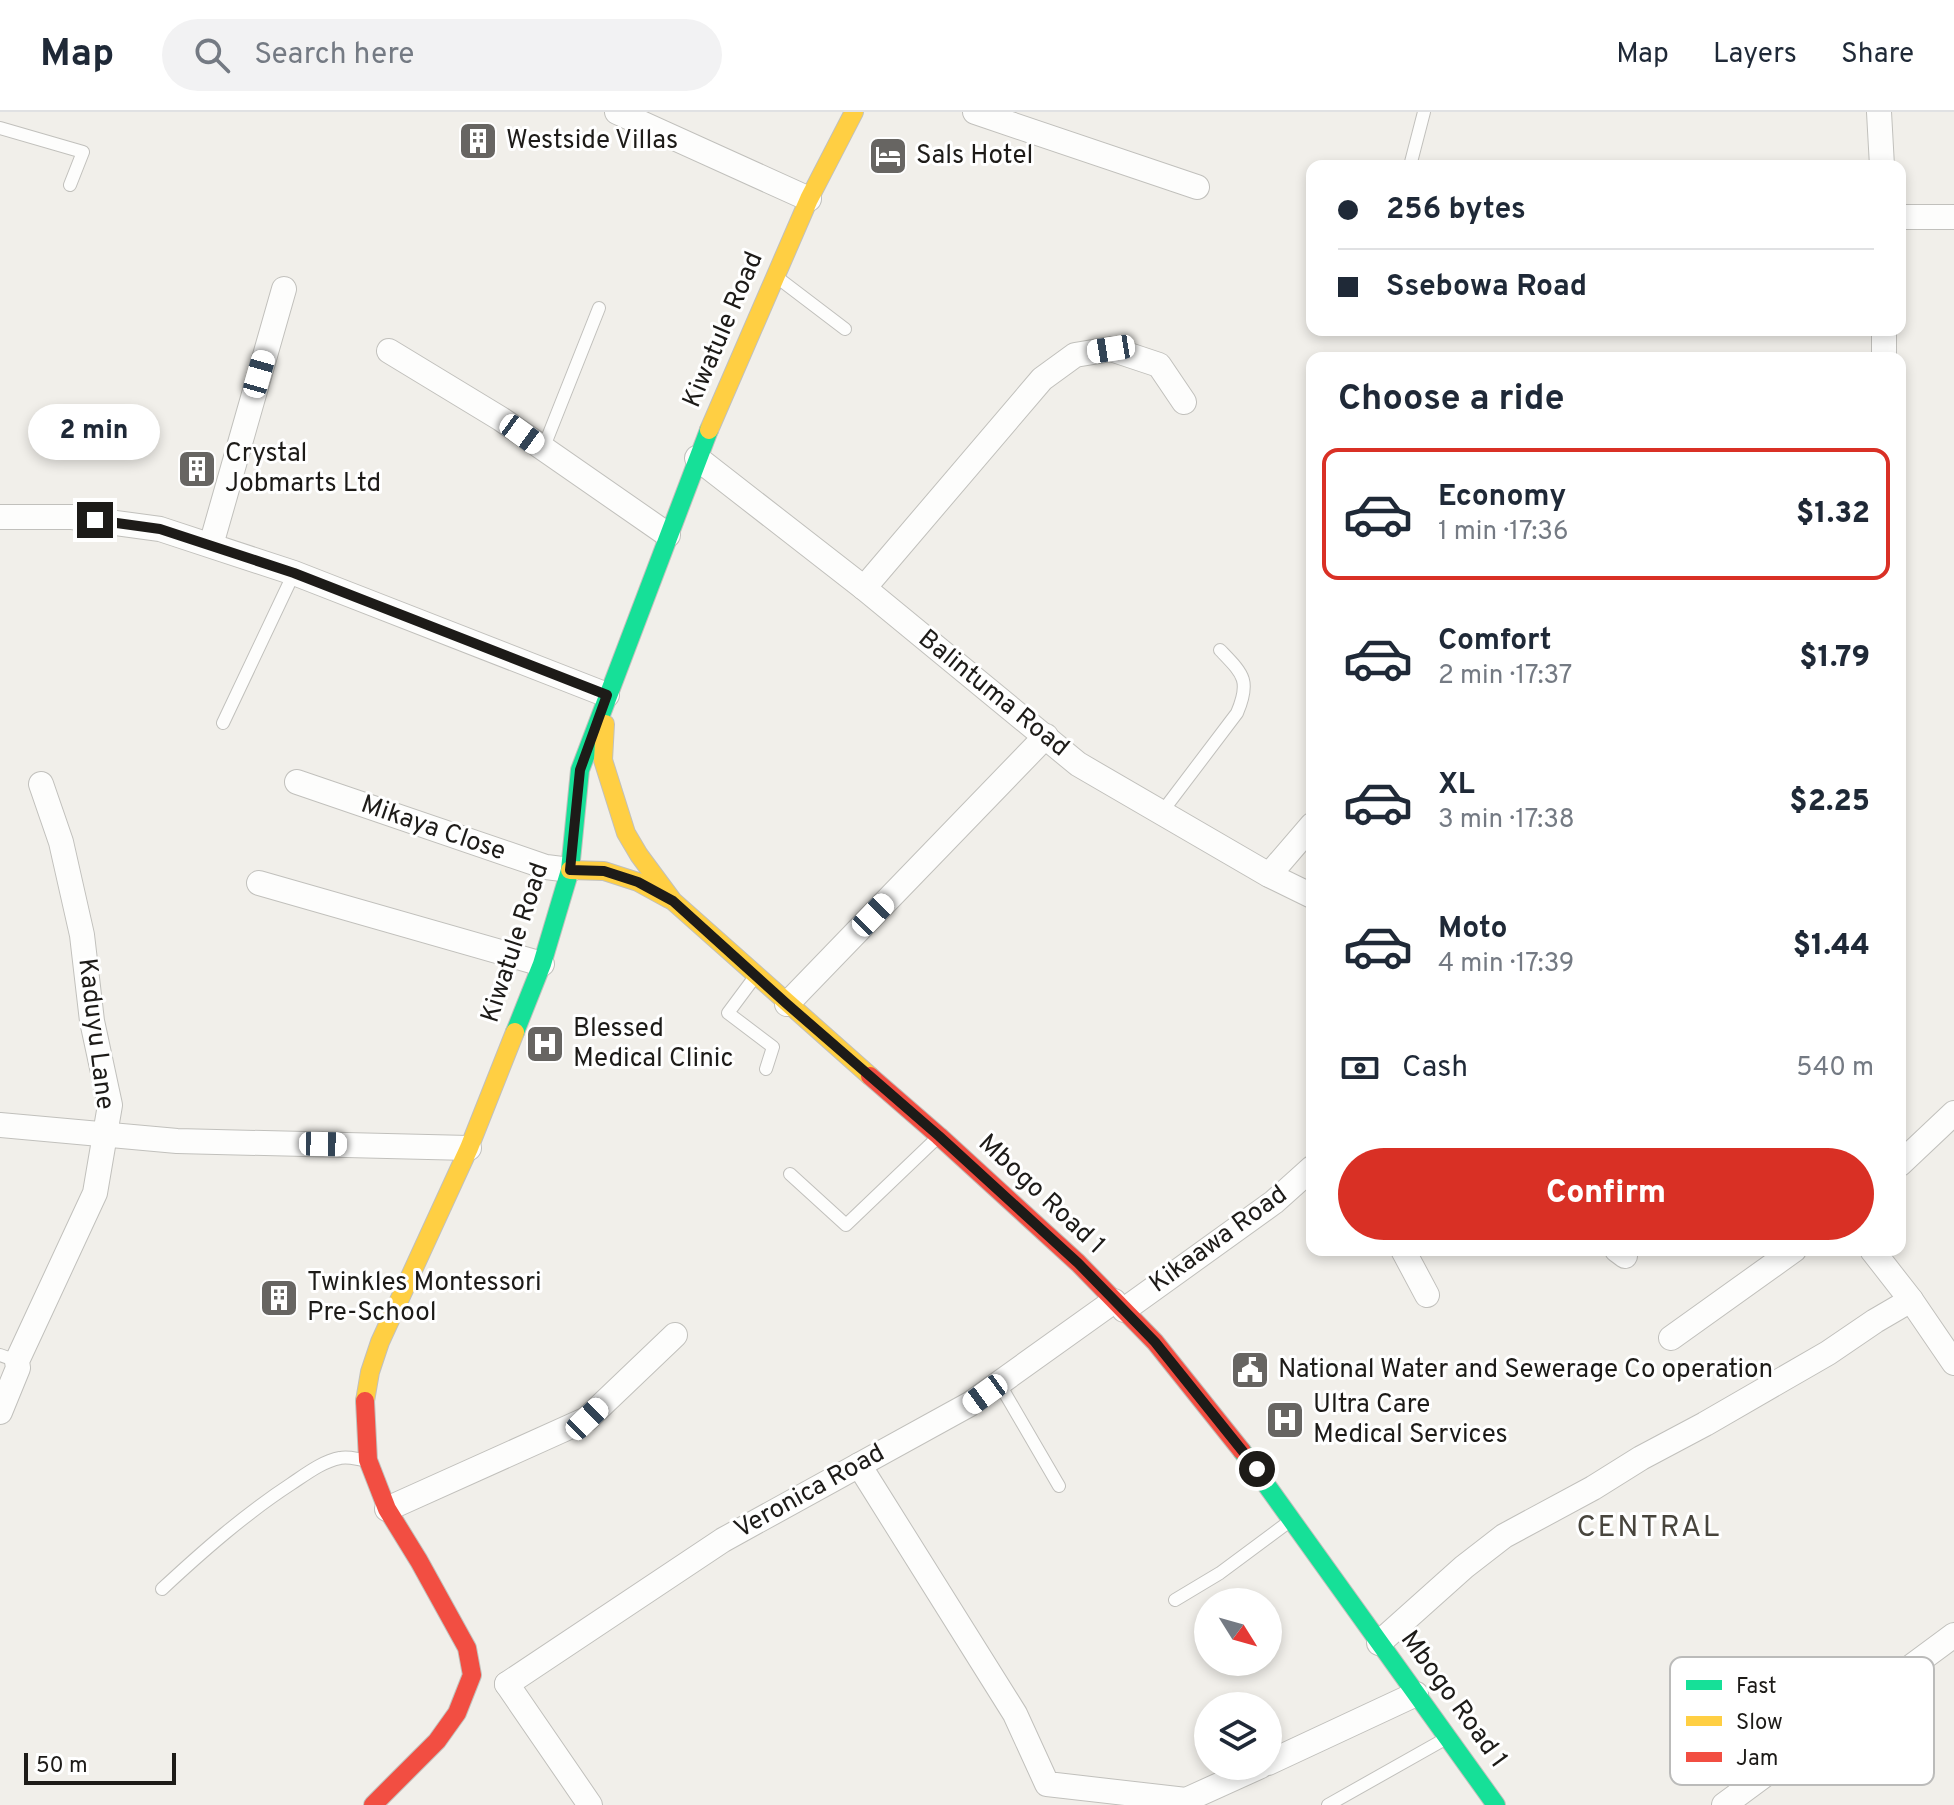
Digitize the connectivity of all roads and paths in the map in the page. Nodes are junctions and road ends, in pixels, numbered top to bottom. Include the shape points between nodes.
1 (617, 112) edge
2 (854, 112) edge
3 (975, 112) edge
4 (1424, 112) edge
5 (1879, 112) edge
6 (0, 128) edge
7 (1412, 160) edge
8 (1882, 160) edge
9 (70, 185) dead end
10 (1197, 187) dead end
11 (809, 199) junction
12 (1906, 217) edge
13 (1954, 217) edge
14 (775, 276) junction
15 (284, 289) dead end
16 (599, 308) dead end
17 (845, 329) dead end
18 (389, 351) dead end
19 (1184, 402) dead end
20 (543, 449) junction
21 (697, 458) junction
22 (0, 517) edge
23 (668, 535) junction
24 (211, 545) junction
25 (294, 573) junction
26 (864, 588) junction
27 (1220, 650) dead end
28 (607, 695) junction
29 (223, 723) dead end
30 (1046, 736) junction
31 (297, 782) dead end
32 (41, 784) dead end
33 (1162, 812) junction
34 (1306, 832) edge
35 (570, 870) junction
36 (1269, 875) junction
37 (259, 883) dead end
38 (1306, 893) edge
39 (673, 901) junction
40 (542, 964) junction
41 (756, 976) junction
42 (787, 1004) junction
43 (766, 1069) dead end
44 (1954, 1113) edge
45 (0, 1125) edge
46 (104, 1135) junction
47 (939, 1136) junction
48 (469, 1148) junction
49 (1906, 1158) edge
50 (1306, 1173) edge
51 (790, 1174) dead end
52 (1406, 1256) edge
53 (1786, 1256) edge
54 (1877, 1256) edge
55 (1427, 1295) dead end
56 (1911, 1300) junction
57 (1119, 1305) junction
58 (675, 1335) dead end
59 (1671, 1338) dead end
60 (8, 1358) edge
61 (1954, 1363) edge
62 (999, 1383) junction
63 (0, 1412) edge
64 (368, 1460) junction
65 (859, 1465) junction
66 (1059, 1486) dead end
67 (387, 1509) junction
68 (1292, 1520) junction
69 (162, 1589) dead end
70 (1175, 1600) dead end
71 (1954, 1635) edge
72 (1379, 1643) junction
73 (1924, 1657) edge
74 (472, 1675) junction
75 (507, 1684) junction
76 (1416, 1694) junction
77 (1448, 1738) junction
78 (1282, 1756) edge
79 (1230, 1780) edge
80 (1751, 1785) edge
81 (1050, 1794) edge
82 (373, 1805) edge
83 (590, 1805) edge
84 (1328, 1805) edge
85 (1496, 1805) edge
86 (1724, 1805) edge

1 - 11 street
2 - 11 main road, Kiwatule Road
3 - 10 street
4 - 7 lane
5 - 8 street
6 - 9 lane via 83,152
11 - 14 main road, Kiwatule Road
12 - 13 street
14 - 17 lane
14 - 21 main road, Kiwatule Road
15 - 24 street
16 - 20 lane
18 - 20 street
19 - 26 street via 1159,365 1111,349 1075,355 1042,379
20 - 23 street
21 - 23 main road, Kiwatule Road
21 - 26 street, Balintuma Road
22 - 24 street via 72,517 160,529
23 - 28 main road, Kiwatule Road
24 - 25 street
25 - 28 street
25 - 29 lane
26 - 30 street, Balintuma Road
27 - 33 lane via 1244,680 1244,698
28 - 35 main road, Kiwatule Road via 580,770
28 - 39 main road, Mbogo Road 1 via 603,760 626,833
30 - 33 street, Balintuma Road via 1078,764
30 - 42 street
31 - 35 street, Mikaya Close via 546,867
32 - 46 street, Kaduyu Lane via 61,842 82,935 92,1021 110,1105
33 - 36 street, Balintuma Road
34 - 36 street
35 - 39 main road, Mbogo Road 1 via 604,871
35 - 40 main road, Kiwatule Road
36 - 38 street, Balintuma Road
37 - 40 street
39 - 41 main road, Mbogo Road 1
40 - 48 main road, Kiwatule Road
41 - 42 main road, Mbogo Road 1
41 - 43 lane via 728,1013 773,1047
42 - 47 main road, Mbogo Road 1
44 - 49 street
45 - 46 street
46 - 48 street
46 - 60 street, Kaduyu Lane via 95,1193
47 - 51 lane via 846,1225
47 - 57 main road, Mbogo Road 1
48 - 64 main road, Kiwatule Road via 370,1372 364,1407
50 - 57 street, Kikaawa Road via 1274,1202
52 - 55 street
53 - 59 street
54 - 56 street
56 - 61 street
56 - 72 street via 1828,1353 1504,1536
57 - 62 street, Veronica Road
57 - 68 main road, Mbogo Road 1 via 1155,1342
58 - 67 street via 587,1419
60 - 63 street, Kaduyu Lane via 18,1368
62 - 65 street, Veronica Road
62 - 66 lane
64 - 67 main road, Kiwatule Road
64 - 69 lane via 344,1457 306,1474 203,1551
65 - 75 street, Veronica Road via 723,1540
65 - 81 street via 1015,1714
67 - 74 main road, Kiwatule Road via 467,1648
68 - 70 lane
68 - 72 main road, Mbogo Road 1
71 - 73 street
72 - 76 main road, Mbogo Road 1
74 - 75 street
74 - 82 main road via 457,1713 437,1741
75 - 83 street
76 - 77 main road, Mbogo Road 1
76 - 78 street
77 - 84 lane
77 - 85 main road, Mbogo Road 1
79 - 81 street via 1186,1800
80 - 86 street

